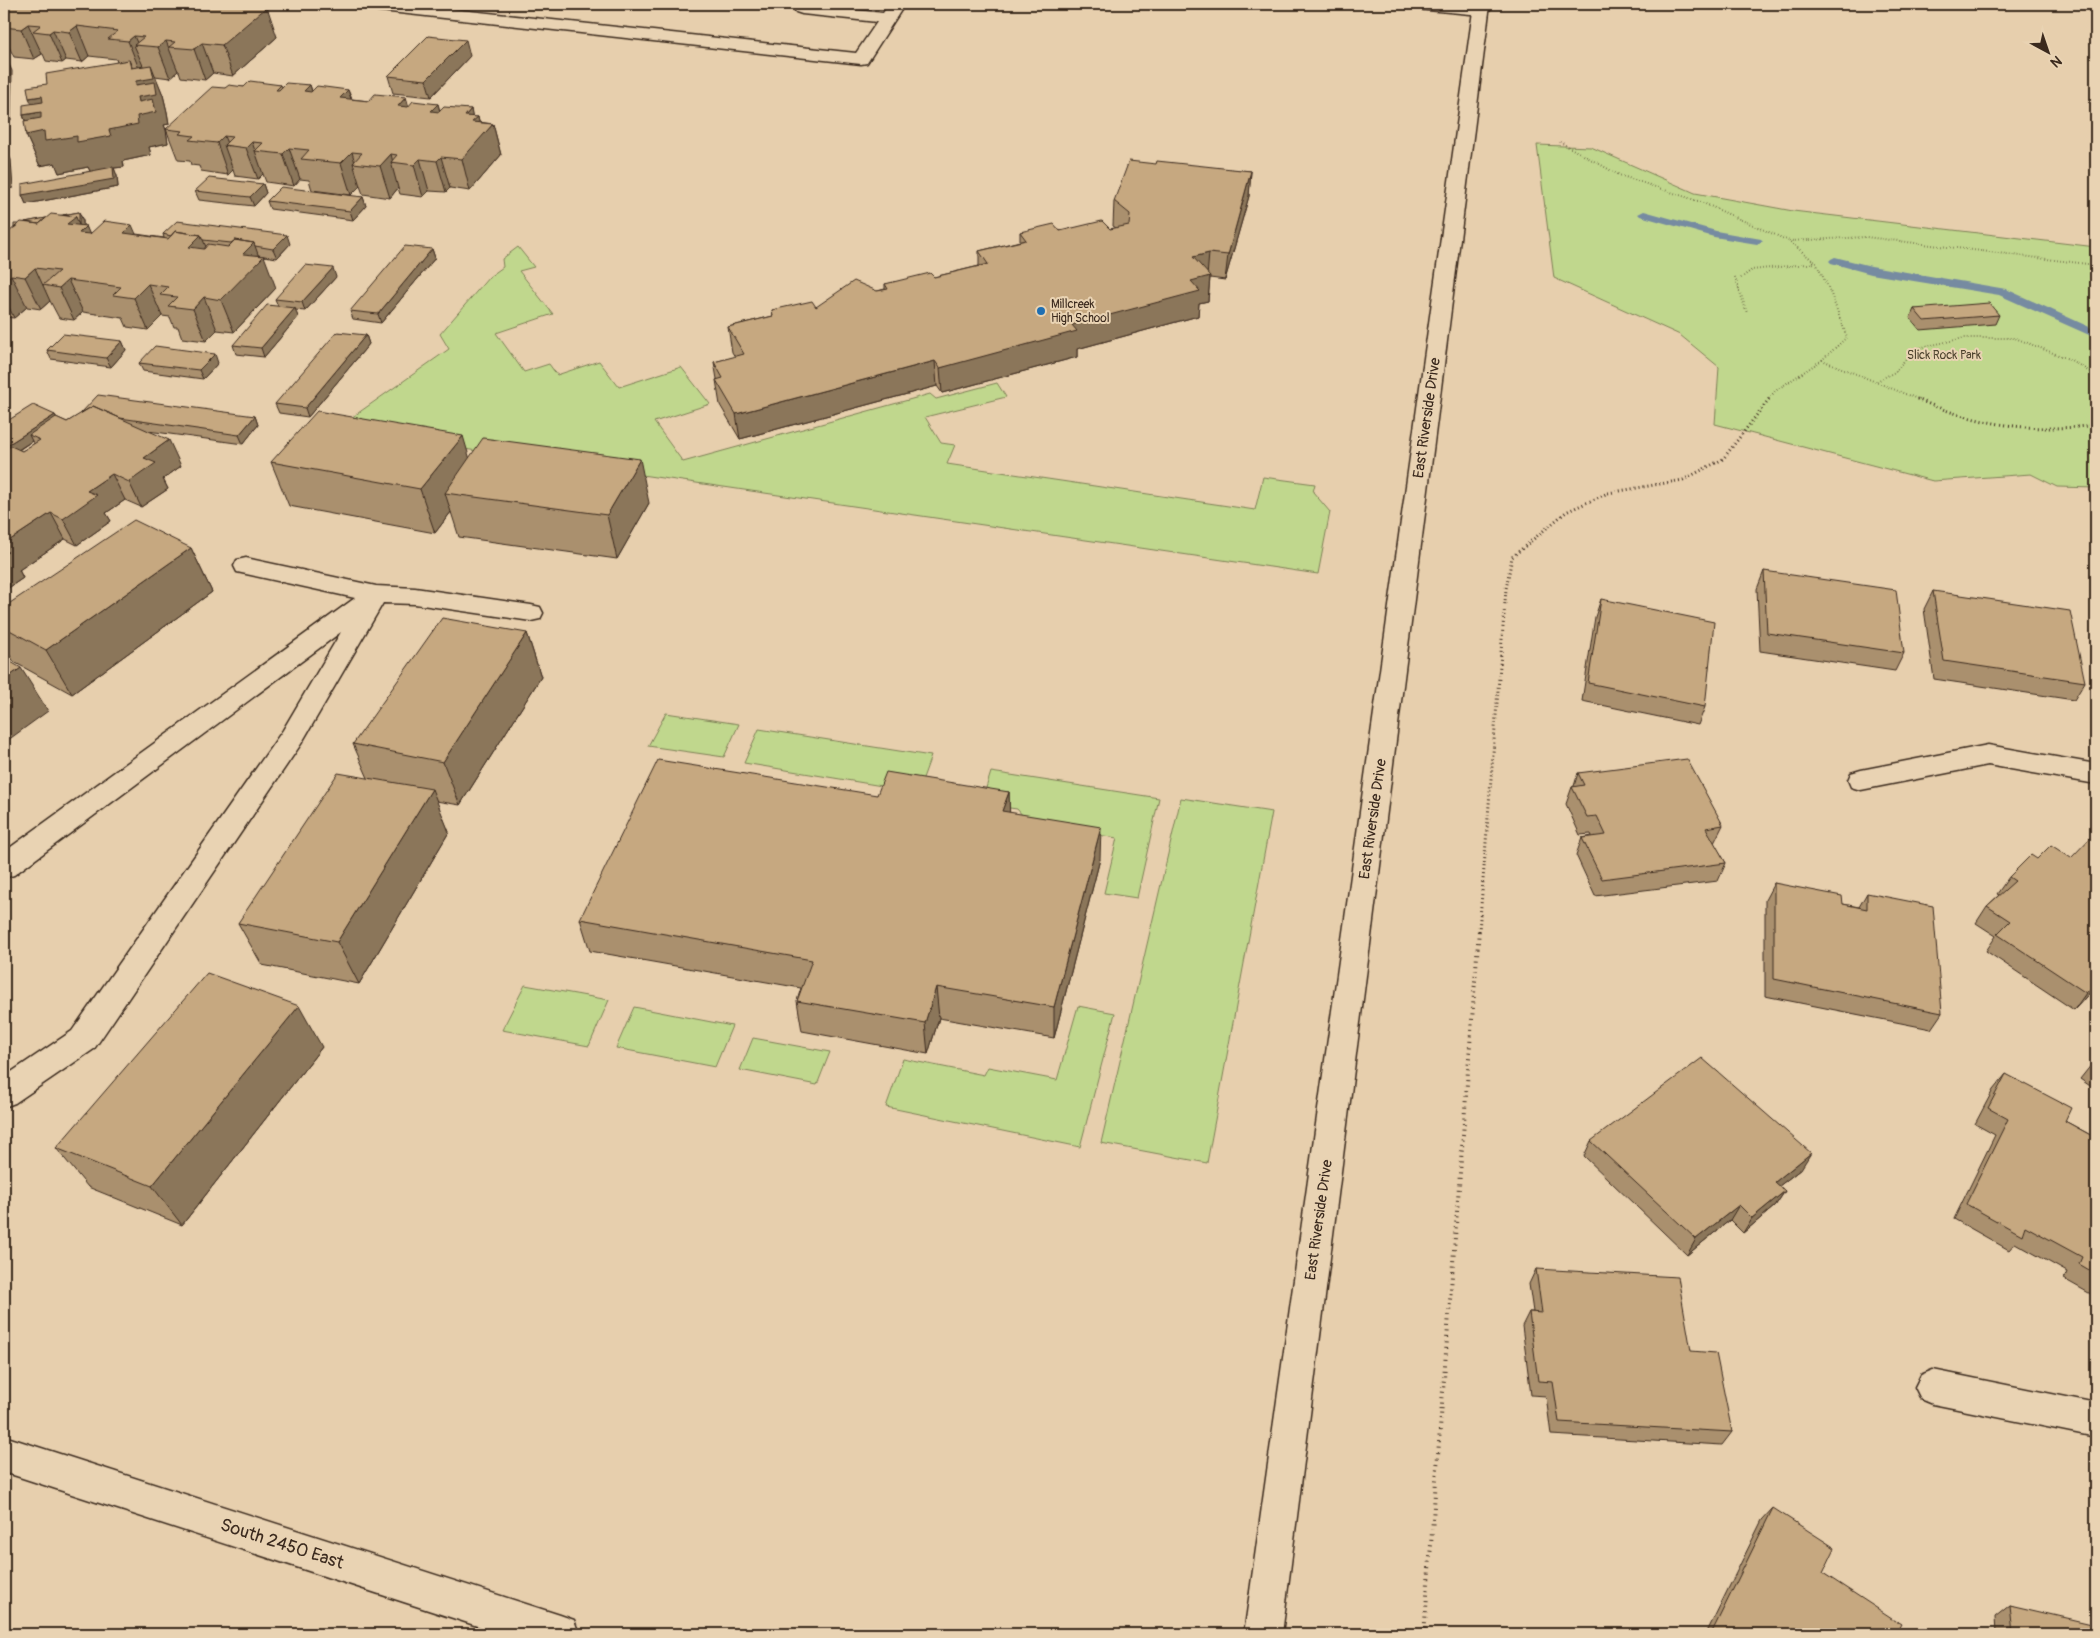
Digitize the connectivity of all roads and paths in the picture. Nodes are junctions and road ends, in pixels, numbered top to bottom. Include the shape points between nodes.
1 (374, 4) edge
2 (1417, 4) edge
3 (1482, 7) edge
4 (802, 9) dead end
5 (892, 11) edge
6 (1560, 142) dead end
7 (1789, 241) junction
8 (1816, 263) junction
9 (2096, 265) edge
10 (1735, 277) dead end
11 (1741, 278) dead end
12 (1747, 313) dead end
13 (1822, 360) junction
14 (2096, 376) edge
15 (1877, 381) junction
16 (2096, 425) edge
17 (246, 566) dead end
18 (376, 594) junction
19 (531, 613) dead end
20 (2096, 774) edge
21 (1861, 780) dead end
22 (4, 867) edge
23 (4, 1094) edge
24 (1933, 1387) dead end
25 (2096, 1420) edge
26 (4, 1454) edge
27 (560, 1634) edge
28 (1263, 1634) edge
29 (1424, 1634) edge

1 - 5 main road via 860,59
2 - 3 main road
3 - 28 main road, East Riverside Drive
4 - 5 main road
6 - 7 path via 1619,175 1701,202
7 - 8 path
7 - 9 path via 1866,236
8 - 11 path via 1752,270
8 - 13 path via 1847,337
10 - 12 path
13 - 15 path
13 - 29 path via 1775,391 1723,458 1683,480 1608,493 1566,512 1512,557 1506,599
14 - 15 path via 2071,360 2015,338 1964,338 1914,349 1895,372
15 - 16 path via 1939,408 1997,425 2065,429
17 - 18 main road
18 - 19 main road via 415,596
18 - 22 main road
18 - 23 main road via 292,737 83,1040
20 - 21 main road via 1988,755
24 - 25 main road
26 - 27 main road, South 2450 East

